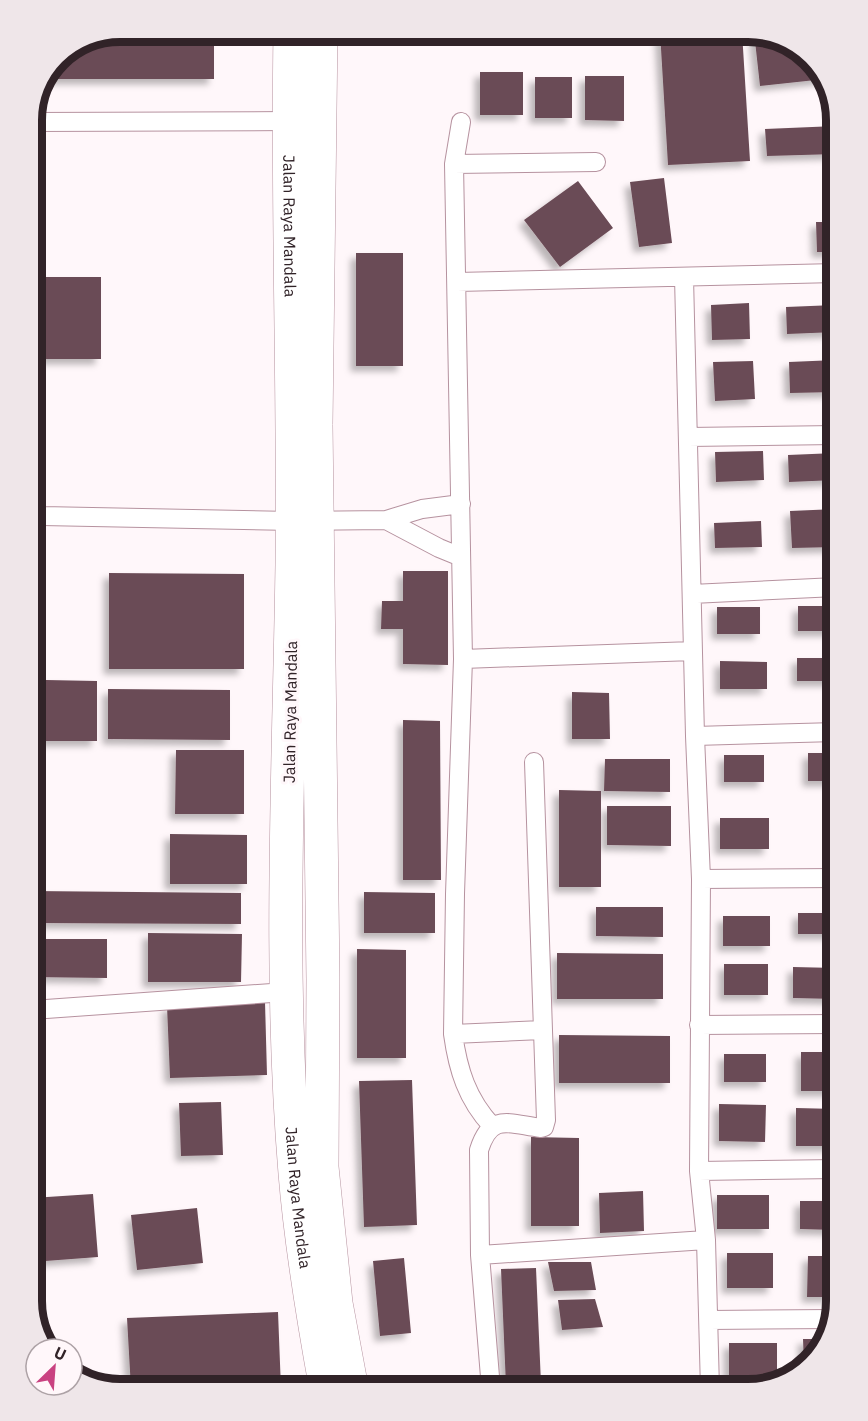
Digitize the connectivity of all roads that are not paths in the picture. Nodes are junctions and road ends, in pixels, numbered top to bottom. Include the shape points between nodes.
1 (290, 42) edge
2 (321, 42) edge
3 (288, 121) junction
4 (42, 122) edge
5 (461, 122) dead end
6 (596, 162) dead end
7 (454, 164) junction
8 (826, 273) edge
9 (684, 278) junction
10 (458, 282) junction
11 (826, 435) edge
12 (688, 436) junction
13 (461, 504) junction
14 (42, 516) edge
15 (305, 520) junction
16 (386, 520) junction
17 (461, 557) junction
18 (826, 588) edge
19 (692, 594) junction
20 (693, 651) junction
21 (463, 659) junction
22 (826, 732) edge
23 (695, 736) junction
24 (534, 762) dead end
25 (321, 835) junction
26 (288, 838) junction
27 (826, 878) edge
28 (700, 879) junction
29 (286, 992) junction
30 (42, 1009) edge
31 (826, 1024) edge
32 (699, 1025) junction
33 (542, 1030) junction
34 (453, 1034) junction
35 (492, 1126) junction
36 (826, 1169) edge
37 (699, 1171) junction
38 (706, 1240) junction
39 (480, 1255) junction
40 (823, 1319) edge
41 (709, 1320) junction
42 (324, 1379) edge
43 (350, 1379) edge
44 (490, 1379) edge
45 (710, 1379) edge

1 - 3 highway, Jalan Raya Mandala
2 - 15 highway, Jalan Raya Mandala via 316,425
3 - 4 street
3 - 15 highway, Jalan Raya Mandala
5 - 7 street
6 - 7 street
7 - 10 street
8 - 9 street
9 - 10 street
9 - 12 street
10 - 13 street
11 - 12 street
12 - 19 street
13 - 16 street via 422,509
13 - 17 street
14 - 15 street
15 - 16 street
15 - 25 highway, Jalan Raya Mandala
15 - 26 highway, Jalan Raya Mandala
16 - 17 street
17 - 21 street
18 - 19 street
19 - 20 street
20 - 21 street
20 - 23 street
21 - 34 street
22 - 23 street
23 - 28 street
24 - 33 street
25 - 26 highway
25 - 43 highway, Jalan Raya Mandala via 322,1167 336,1303
26 - 29 highway, Jalan Raya Mandala
27 - 28 street
28 - 32 street
29 - 30 street
29 - 42 highway, Jalan Raya Mandala via 295,1174
31 - 32 street
32 - 37 street
33 - 34 street
33 - 35 street via 545,1125
34 - 35 street via 460,1071 477,1110
35 - 39 street via 484,1134 479,1150
36 - 37 street
37 - 38 street
38 - 39 street
38 - 41 street
39 - 44 street
40 - 41 street
41 - 45 street

